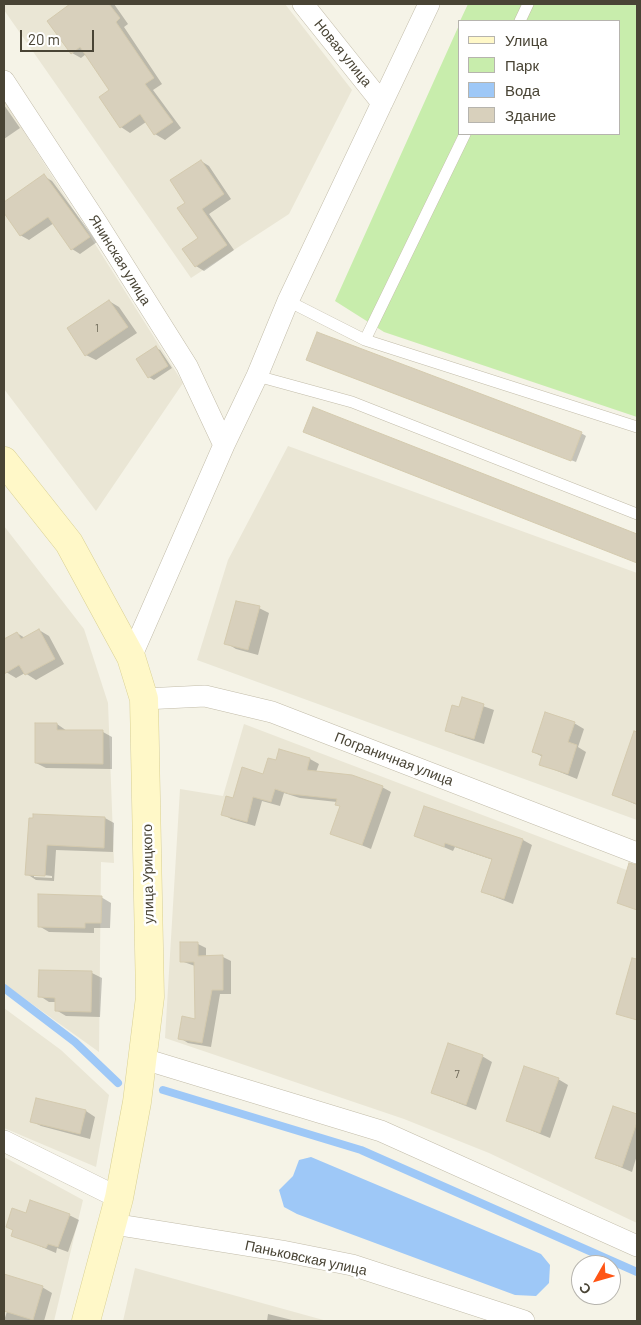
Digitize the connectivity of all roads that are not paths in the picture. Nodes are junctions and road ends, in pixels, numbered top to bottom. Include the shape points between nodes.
1 (303, 4) edge
2 (429, 4) edge
3 (528, 4) edge
4 (520, 20) edge
5 (4, 81) edge
6 (382, 102) junction
7 (465, 135) edge
8 (288, 300) junction
9 (365, 340) junction
10 (257, 376) junction
11 (637, 427) edge
12 (224, 446) junction
13 (4, 461) edge
14 (637, 514) edge
15 (131, 657) junction
16 (144, 699) junction
17 (637, 853) edge
18 (144, 1059) junction
19 (4, 1141) edge
20 (119, 1198) junction
21 (113, 1224) junction
22 (637, 1246) edge
23 (86, 1321) edge
24 (524, 1321) edge

1 - 6 street, Новая улица
2 - 6 street
3 - 4 lane
5 - 12 street, Янинская улица via 187,366
6 - 8 street
7 - 9 lane
8 - 9 lane
8 - 10 street
9 - 11 lane
10 - 12 street
10 - 14 lane via 352,402
12 - 15 street
13 - 15 main road, улица Урицкого via 69,543
15 - 16 main road, улица Урицкого
16 - 17 street, Пограничная улица via 205,696 272,712
16 - 18 main road, улица Урицкого via 150,997
18 - 20 main road, улица Урицкого
18 - 22 street via 381,1131
19 - 20 street
20 - 21 main road, улица Урицкого
21 - 23 main road, улица Урицкого
21 - 24 street, Паньковская улица via 352,1265

